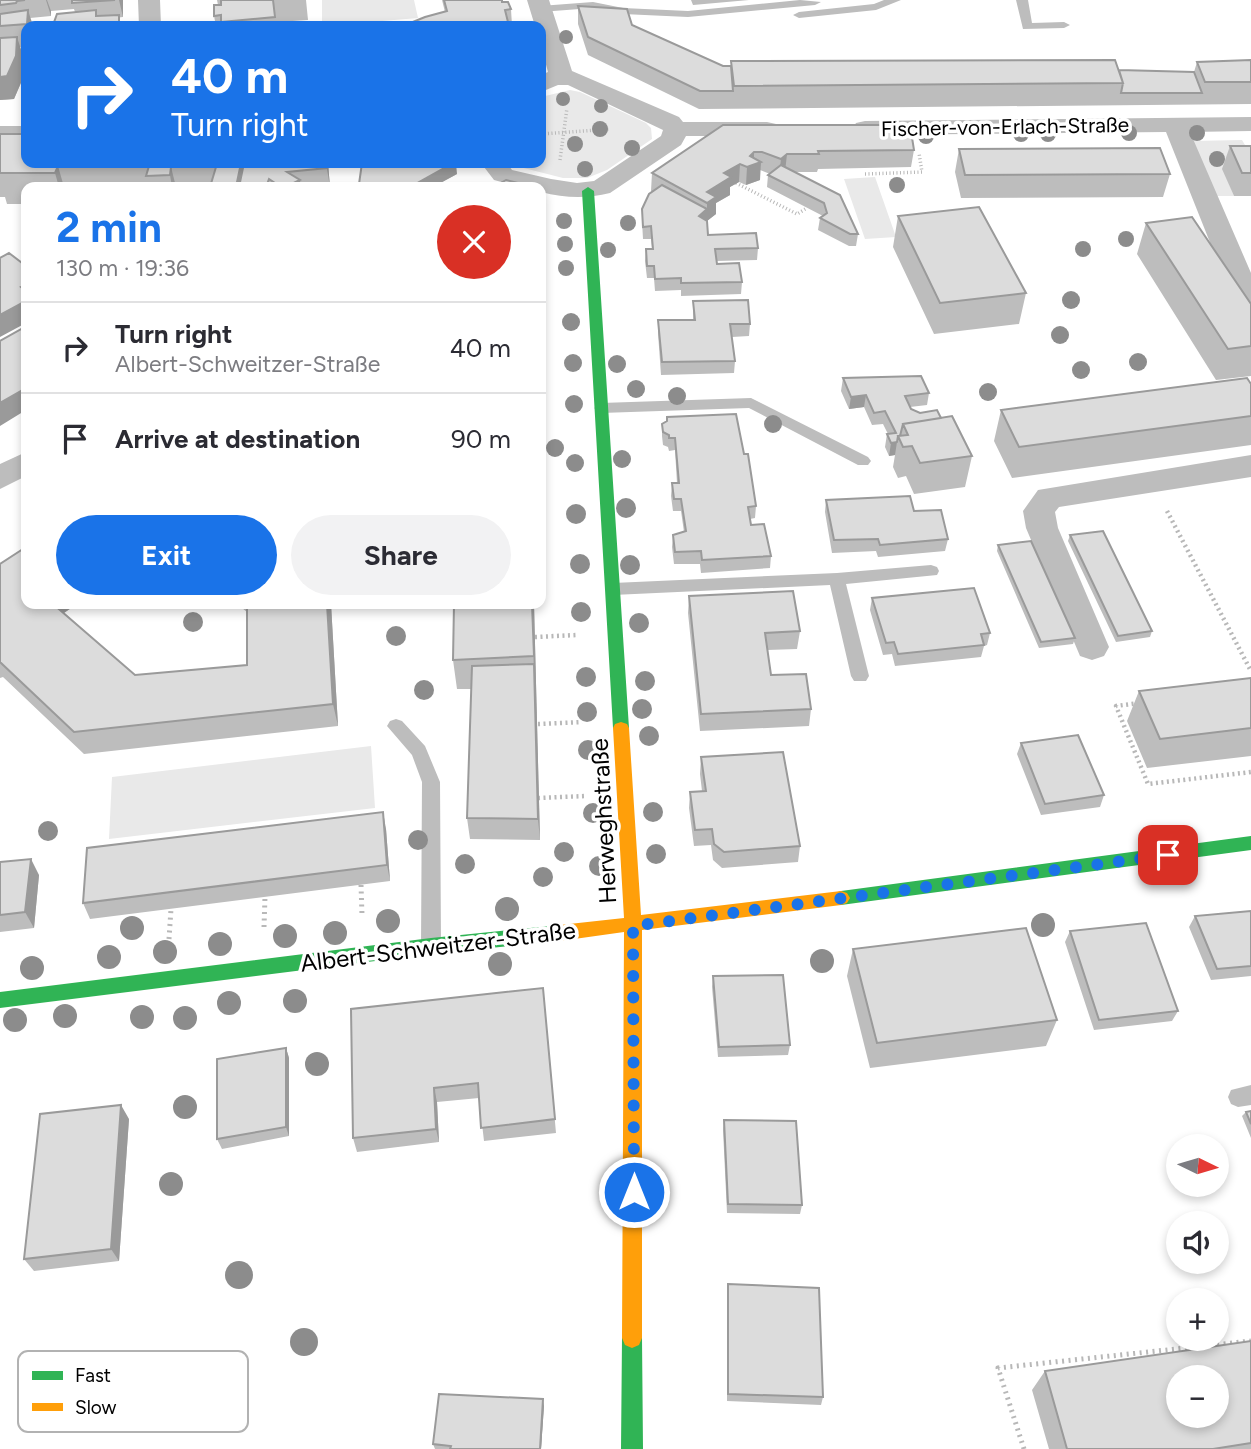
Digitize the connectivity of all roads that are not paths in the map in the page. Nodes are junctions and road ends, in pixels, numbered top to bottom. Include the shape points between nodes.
1 (149, 0) edge
2 (895, 0) edge
3 (1022, 0) edge
4 (596, 2) edge
5 (815, 2) dead end
6 (539, 4) edge
7 (673, 13) junction
8 (150, 21) edge
9 (1065, 25) dead end
10 (546, 49) edge
11 (551, 81) edge
12 (1251, 124) edge
13 (1175, 125) junction
14 (838, 128) edge
15 (797, 129) edge
16 (676, 130) junction
17 (0, 133) edge
18 (21, 133) edge
19 (493, 175) edge
20 (526, 182) edge
21 (546, 186) edge
22 (588, 191) junction
23 (1251, 294) edge
24 (601, 408) junction
25 (863, 461) dead end
26 (21, 465) edge
27 (1251, 466) edge
28 (0, 478) edge
29 (931, 571) dead end
30 (838, 579) junction
31 (613, 589) junction
32 (1093, 647) dead end
33 (860, 677) dead end
34 (396, 726) dead end
35 (1251, 844) edge
36 (633, 926) junction
37 (432, 946) junction
38 (0, 1000) edge
39 (632, 1449) edge

1 - 8 street
2 - 7 lane via 876,7 707,24 684,22
3 - 9 lane via 1027,27
4 - 6 lane
4 - 7 lane via 623,11
5 - 7 lane
10 - 11 street
11 - 16 street via 581,81 670,122
12 - 13 street, Fischer-von-Erlach-Straße
13 - 14 street, Fischer-von-Erlach-Straße
13 - 23 street via 1236,270
15 - 16 street
16 - 22 street via 672,140 601,188
17 - 18 street
19 - 20 street
21 - 22 street
22 - 24 street, Herweghstraße
24 - 25 lane via 751,402
24 - 31 street, Herweghstraße
26 - 28 street
27 - 32 street via 1049,498 1040,511 1042,528
29 - 30 lane
30 - 31 lane
30 - 33 lane
31 - 36 street, Herweghstraße
34 - 37 lane via 419,751 430,782
35 - 36 street, Albert-Schweitzer-Straße
36 - 37 street, Albert-Schweitzer-Straße
36 - 39 street, Herweghstraße
37 - 38 street, Albert-Schweitzer-Straße

